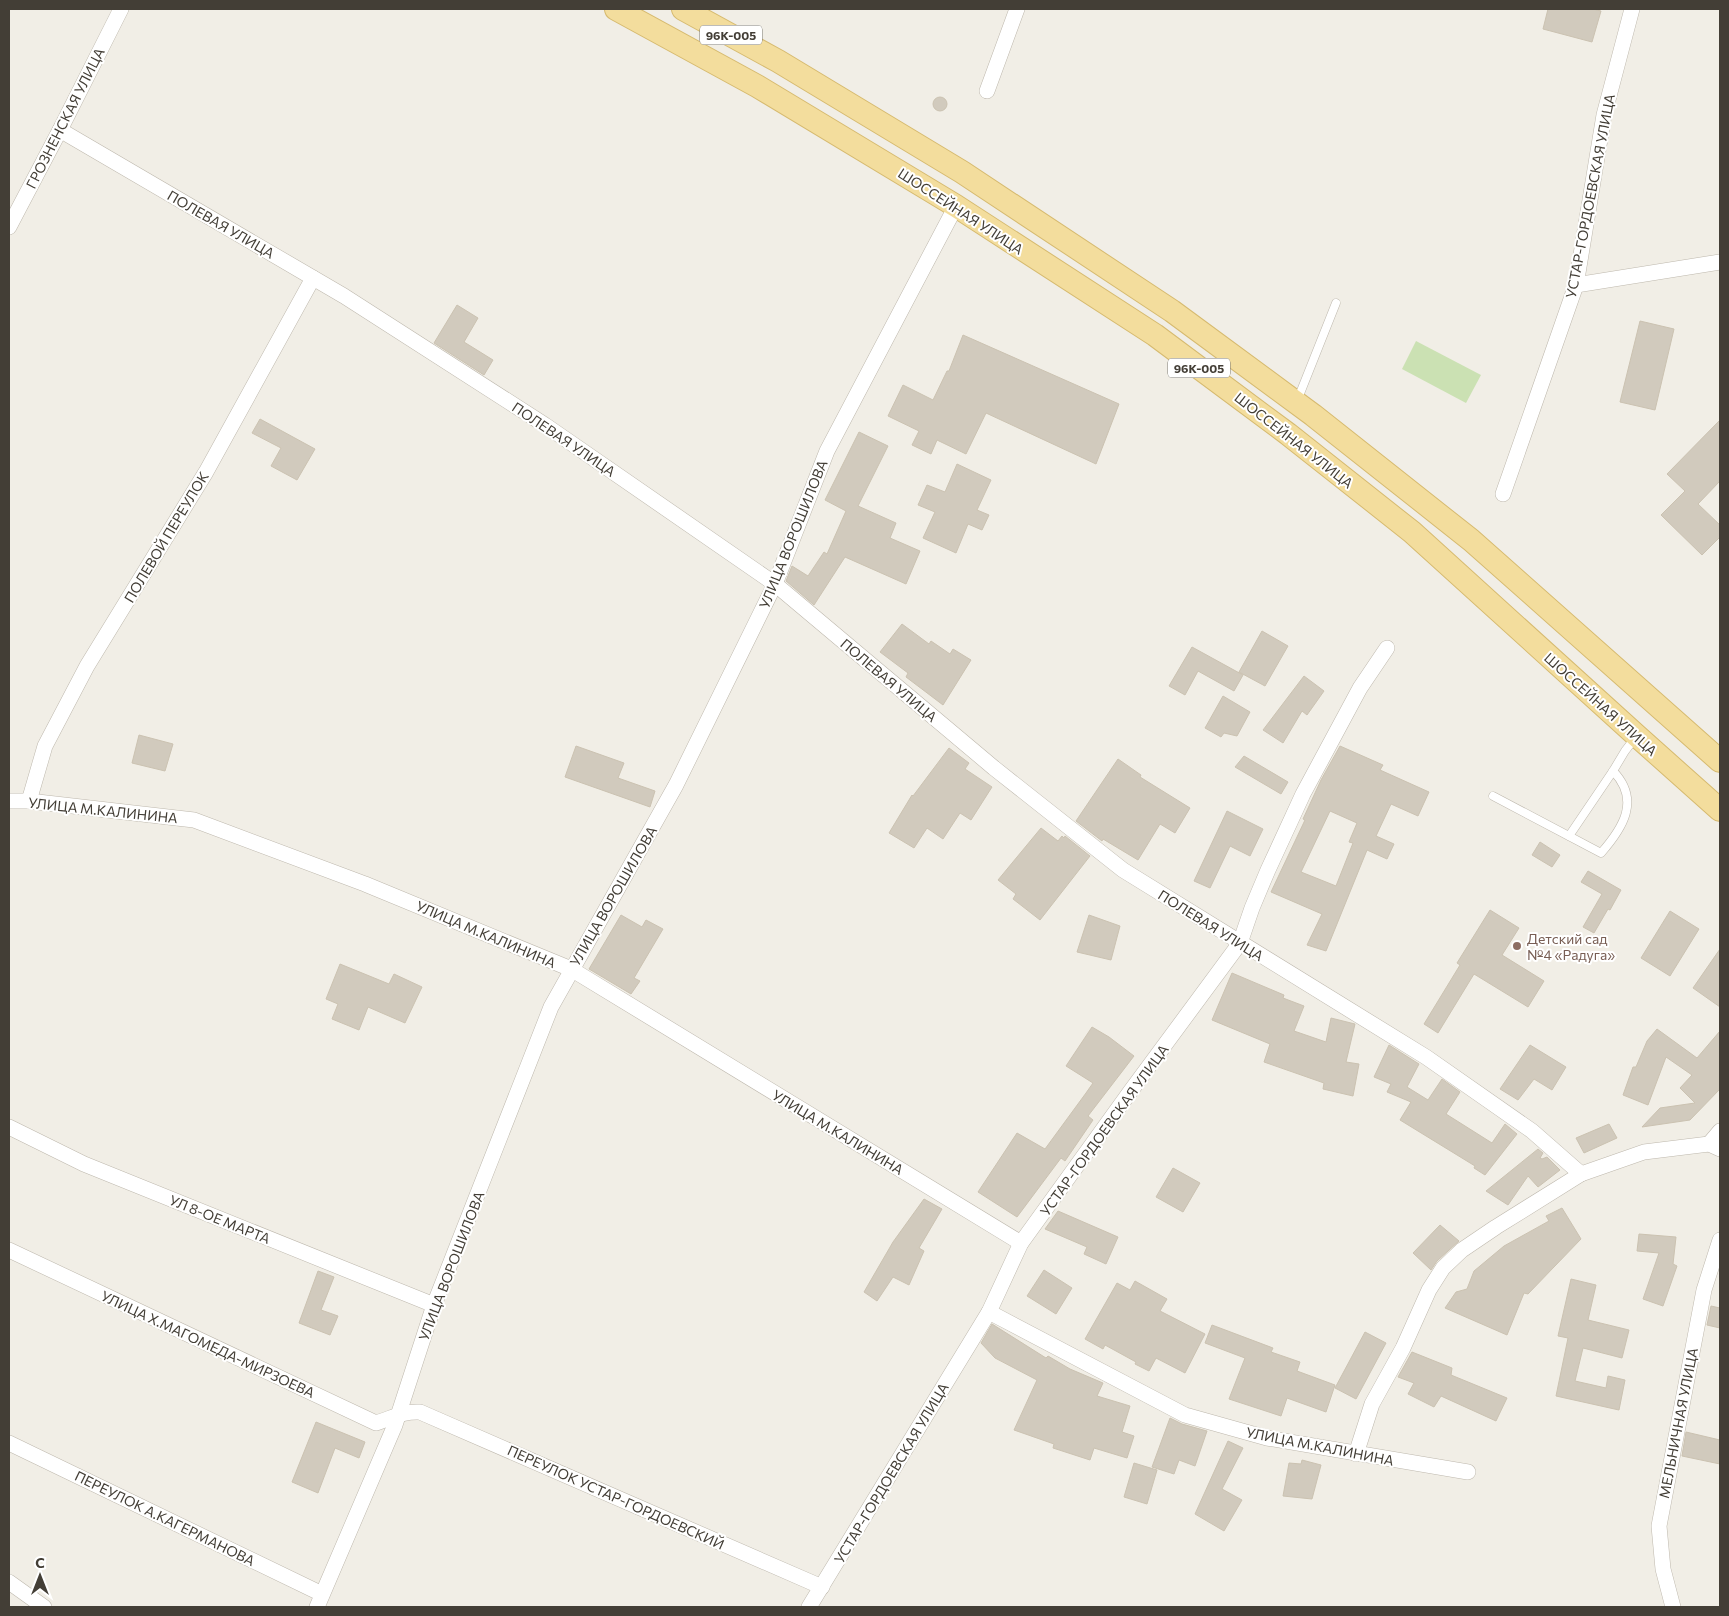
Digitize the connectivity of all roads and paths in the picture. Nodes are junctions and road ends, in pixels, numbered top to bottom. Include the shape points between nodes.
1 (121, 9) edge
2 (616, 9) edge
3 (683, 9) edge
4 (1017, 9) edge
5 (1632, 9) edge
6 (986, 91) dead end
7 (60, 130) junction
8 (956, 206) junction
9 (9, 226) edge
10 (1720, 262) edge
11 (313, 278) junction
12 (1576, 285) junction
13 (1336, 303) dead end
14 (1296, 403) junction
15 (1503, 494) dead end
16 (775, 584) junction
17 (1387, 648) dead end
18 (1637, 736) junction
19 (1720, 761) edge
20 (1613, 771) junction
21 (1493, 796) dead end
22 (9, 801) edge
23 (29, 801) junction
24 (1720, 810) edge
25 (1569, 836) junction
26 (1240, 943) junction
27 (571, 969) junction
28 (9, 1127) edge
29 (1720, 1131) edge
30 (1715, 1147) edge
31 (1581, 1174) junction
32 (1720, 1240) edge
33 (1021, 1243) junction
34 (9, 1250) edge
35 (434, 1305) junction
36 (988, 1312) junction
37 (403, 1413) junction
38 (9, 1443) edge
39 (1356, 1454) junction
40 (1468, 1472) dead end
41 (9, 1582) edge
42 (822, 1587) junction
43 (319, 1601) edge
44 (44, 1607) edge
45 (809, 1607) edge
46 (1673, 1607) edge

1 - 7 street, ГРОЗНЕНСКАЯ УЛИЦА
2 - 8 main road, ШОССЕЙНАЯ УЛИЦА / 96К-005 via 757,86
3 - 14 main road, 96К-005 via 778,61 962,172 1172,312
4 - 6 street
5 - 12 street, УСТАР-ГОРДОЕВСКАЯ УЛИЦА via 1604,115
7 - 9 street, ГРОЗНЕНСКАЯ УЛИЦА
7 - 11 street, ПОЛЕВАЯ УЛИЦА
8 - 16 street, УЛИЦА ВОРОШИЛОВА via 827,451
8 - 18 main road, ШОССЕЙНАЯ УЛИЦА / 96К-005 via 1155,335 1288,434 1431,549
10 - 12 street
11 - 16 street, ПОЛЕВАЯ УЛИЦА via 545,425
11 - 23 street, ПОЛЕВОЙ ПЕРЕУЛОК via 206,472 87,666 45,746
12 - 15 street, УСТАР-ГОРДОЕВСКАЯ УЛИЦА
13 - 14 lane
14 - 19 main road, 96К-005 via 1471,540
16 - 26 street, ПОЛЕВАЯ УЛИЦА via 994,768 1123,870
16 - 27 street, УЛИЦА ВОРОШИЛОВА via 676,785
17 - 26 street, УСТАР-ГОРДОЕВСКАЯ УЛИЦА via 1360,688 1302,794
18 - 20 lane
18 - 24 main road, ШОССЕЙНАЯ УЛИЦА / 96К-005
20 - 25 lane
20 - 25 lane via 1623,783 1628,799 1626,817 1621,826 1601,853
21 - 25 lane
22 - 23 street, УЛИЦА М.КАЛИНИНА
23 - 27 street, УЛИЦА М.КАЛИНИНА via 194,820 365,884
26 - 31 street, ПОЛЕВАЯ УЛИЦА via 1426,1057 1532,1131
26 - 33 street, УСТАР-ГОРДОЕВСКАЯ УЛИЦА
27 - 33 street, УЛИЦА М.КАЛИНИНА
27 - 35 street, УЛИЦА ВОРОШИЛОВА via 551,1007
28 - 35 street, УЛ 8-ОЕ МАРТА via 84,1164
29 - 30 street
30 - 31 street via 1644,1152
31 - 39 street via 1462,1250 1443,1268 1428,1290 1403,1348 1372,1404
32 - 46 street, МЕЛЬНИЧНАЯ УЛИЦА via 1704,1290 1659,1526 1663,1569
33 - 36 street, УСТАР-ГОРДОЕВСКАЯ УЛИЦА
34 - 37 street, УЛИЦА Х.МАГОМЕДА-МИРЗОЕВА via 376,1423
35 - 37 street, УЛИЦА ВОРОШИЛОВА
36 - 39 street, УЛИЦА М.КАЛИНИНА via 1185,1414 1267,1438
36 - 42 street, УСТАР-ГОРДОЕВСКАЯ УЛИЦА
37 - 42 street, ПЕРЕУЛОК УСТАР-ГОРДОЕВСКИЙ via 420,1412
37 - 43 street, УЛИЦА ВОРОШИЛОВА
38 - 43 street, ПЕРЕУЛОК А.КАГЕРМАНОВА
39 - 40 street, УЛИЦА М.КАЛИНИНА
41 - 44 street
42 - 45 street, УСТАР-ГОРДОЕВСКАЯ УЛИЦА

